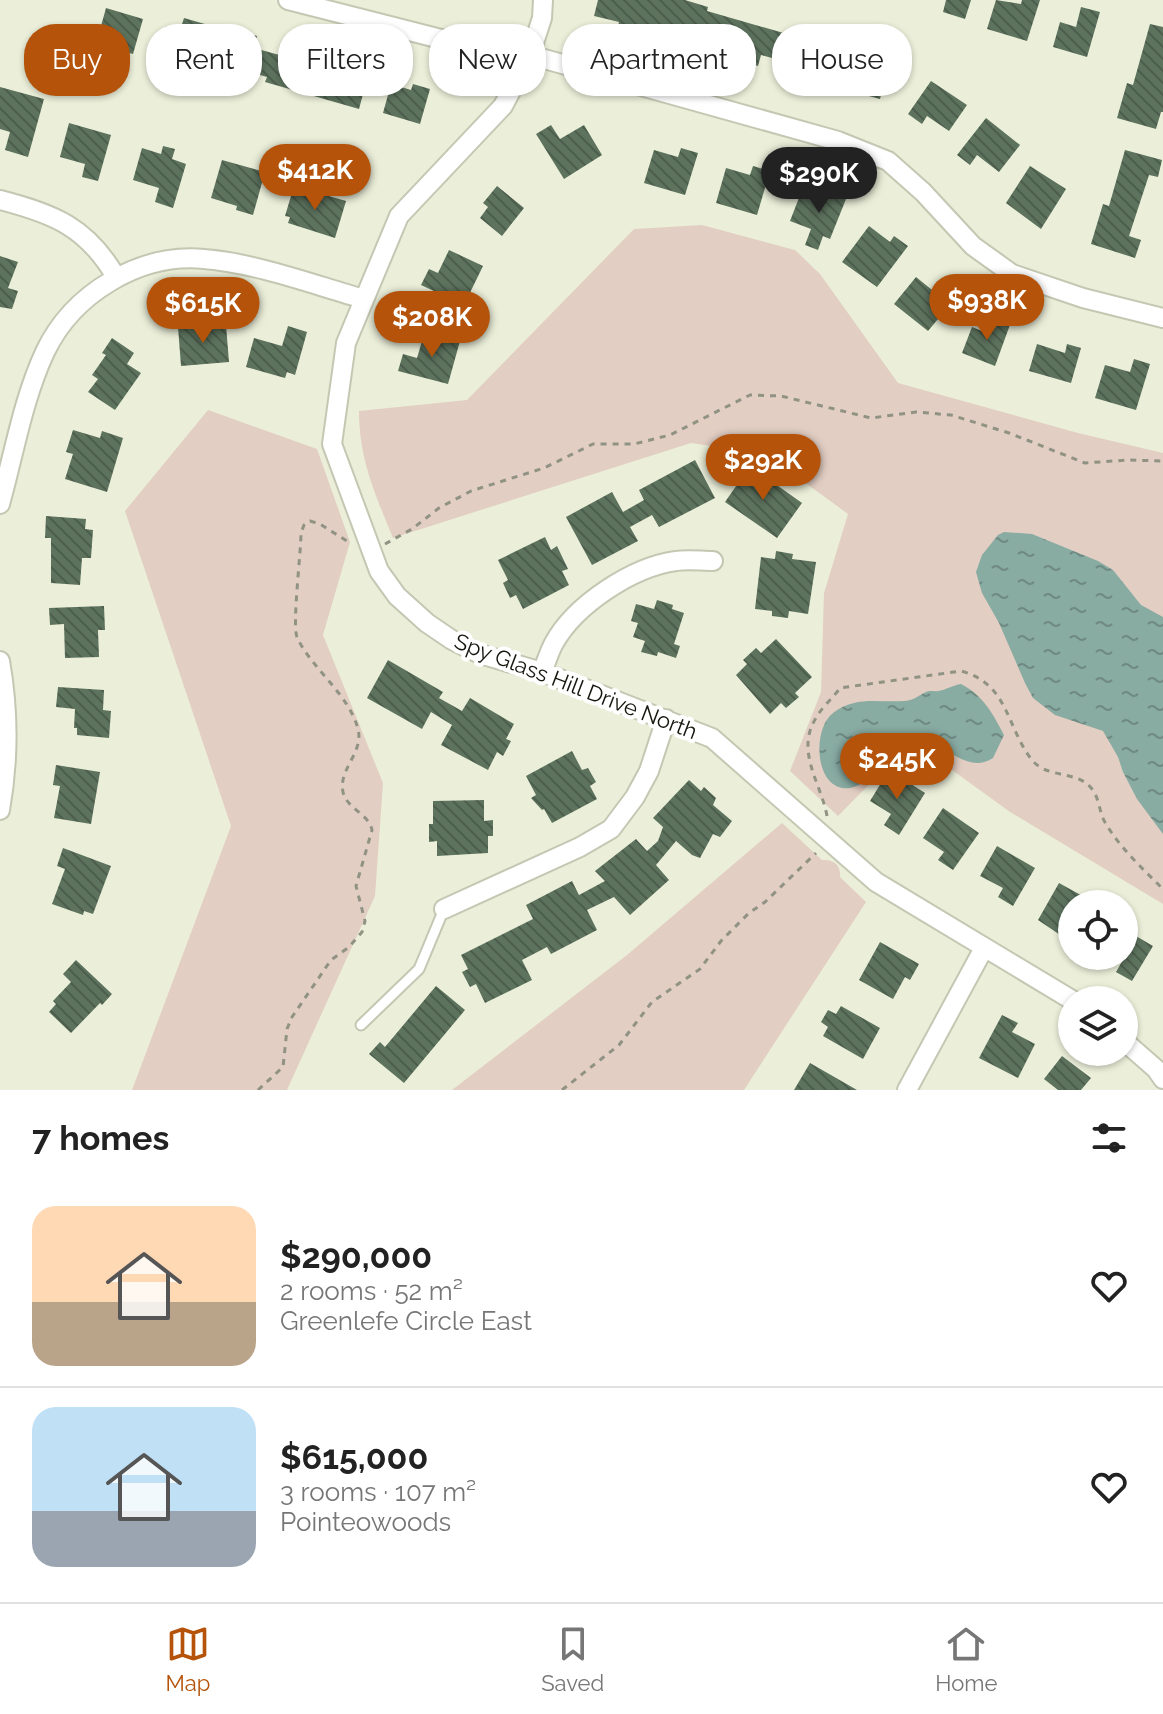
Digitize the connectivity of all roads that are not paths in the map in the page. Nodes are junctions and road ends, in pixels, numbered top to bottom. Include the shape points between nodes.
1 (288, 0) edge
2 (543, 0) edge
3 (540, 24) edge
4 (429, 36) edge
5 (546, 59) edge
6 (508, 96) edge
7 (0, 200) edge
8 (116, 277) junction
9 (364, 299) junction
10 (1163, 318) edge
11 (0, 504) edge
12 (713, 561) dead end
13 (0, 661) edge
14 (542, 672) junction
15 (666, 719) junction
16 (0, 810) edge
17 (444, 909) joint
18 (984, 948) junction
19 (1058, 992) edge
20 (361, 1025) dead end
21 (1138, 1053) edge
22 (1163, 1079) edge
23 (907, 1090) edge

1 - 4 street
2 - 3 street, Spy Glass Hill Drive North
5 - 10 street via 838,141 888,161 973,246 1012,274
6 - 9 street, Spy Glass Hill Drive North via 399,216
7 - 8 street via 46,213 77,230 103,255
8 - 9 street via 146,265 203,258
8 - 11 street via 80,304 46,349
9 - 14 street, Spy Glass Hill Drive North via 346,343 332,444 379,571 397,596 452,640
12 - 14 street via 675,561 635,574 601,594 581,609 554,643
13 - 16 street via 8,740
14 - 15 street, Spy Glass Hill Drive North
15 - 17 street via 649,771 611,829
15 - 18 street, Spy Glass Hill Drive North via 712,738 876,882
17 - 20 lane via 419,969
18 - 19 street, Spy Glass Hill Drive North
18 - 23 street
21 - 22 street

